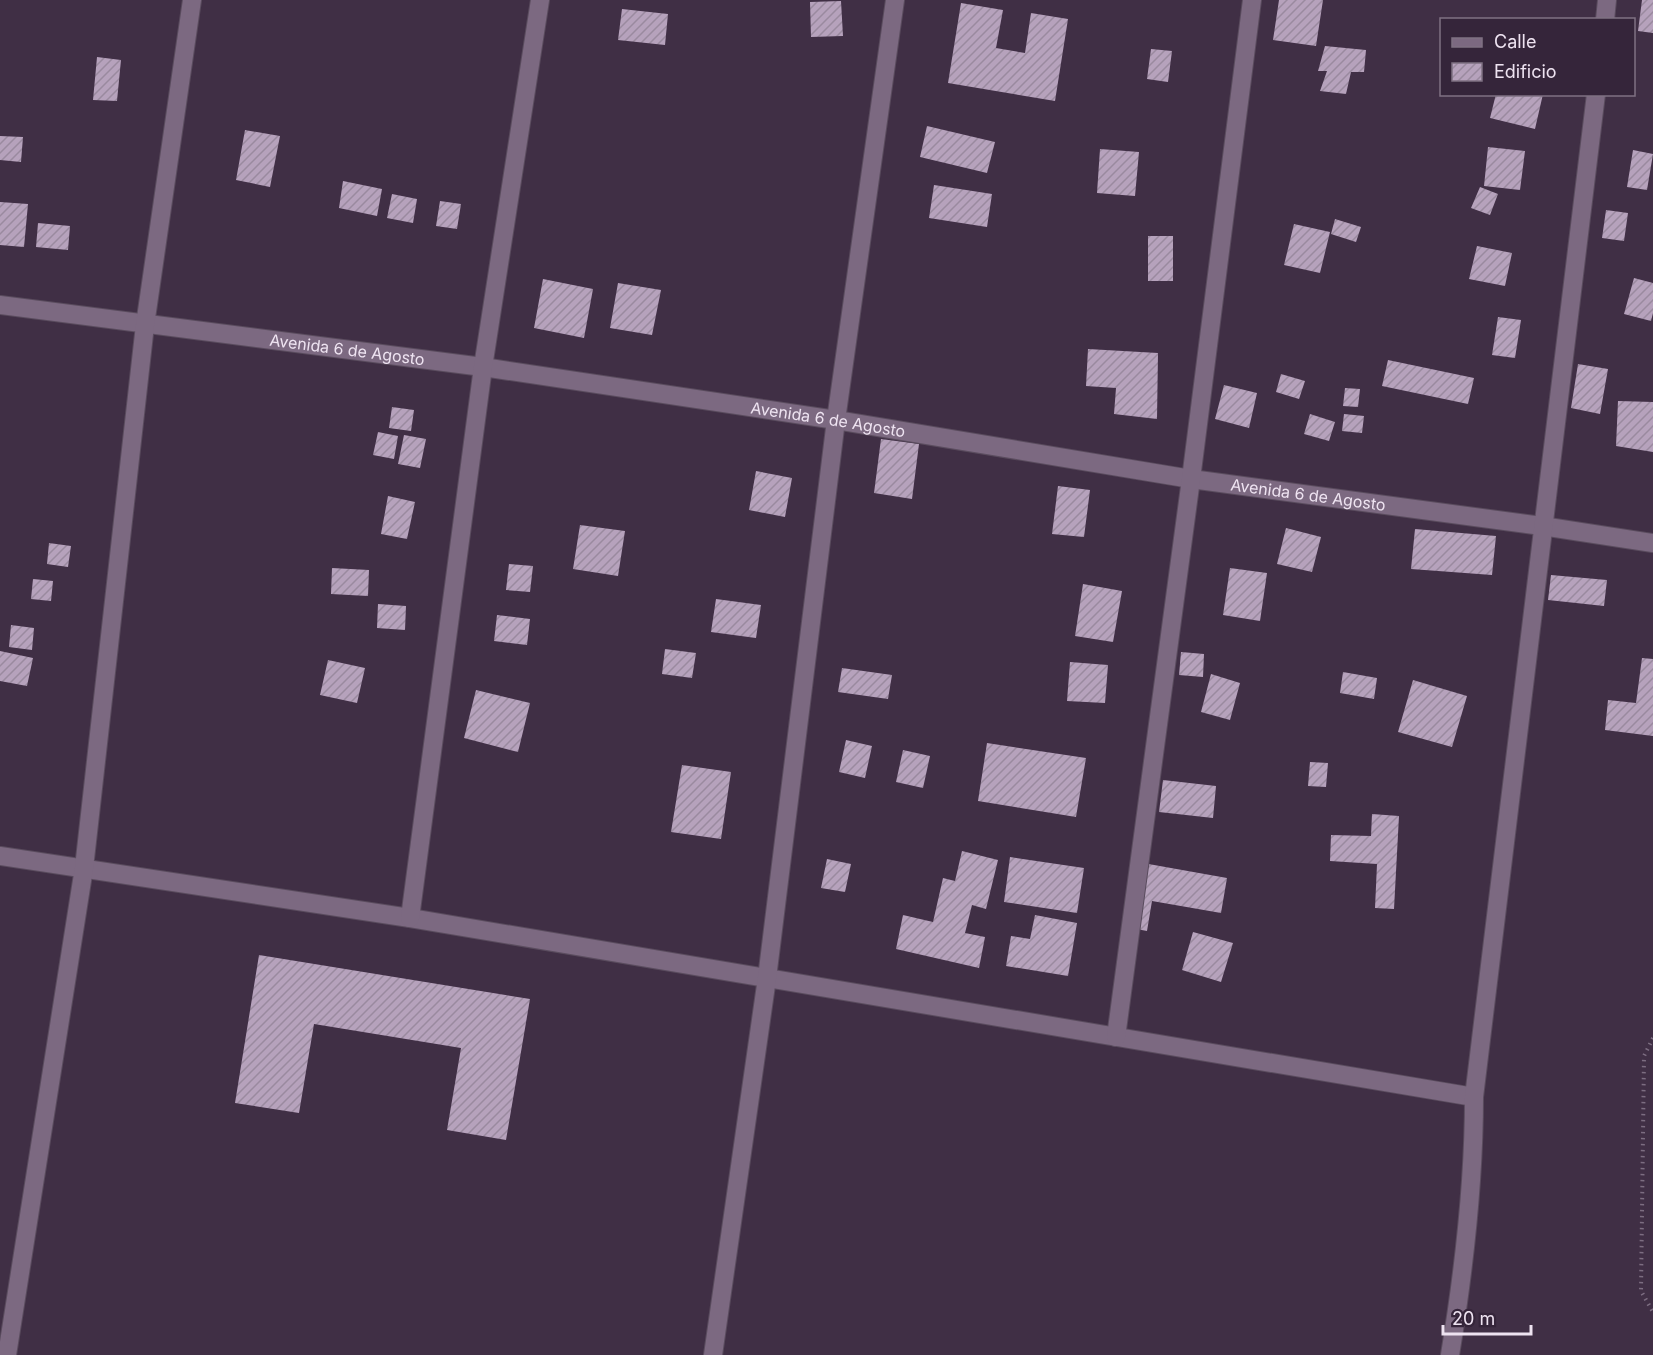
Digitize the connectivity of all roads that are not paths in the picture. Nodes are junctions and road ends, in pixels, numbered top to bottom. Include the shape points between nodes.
1 (192, 0) edge
2 (540, 0) edge
3 (895, 0) edge
4 (1252, 0) edge
5 (1607, 0) edge
6 (1605, 18) edge
7 (1596, 96) edge
8 (0, 305) edge
9 (145, 325) junction
10 (483, 367) junction
11 (836, 420) junction
12 (1191, 479) junction
13 (1542, 526) junction
14 (1653, 543) edge
15 (0, 856) edge
16 (84, 868) junction
17 (410, 918) junction
18 (767, 978) junction
19 (1116, 1037) junction
20 (1474, 1097) junction
21 (7, 1355) edge
22 (713, 1355) edge
23 (1450, 1355) edge

1 - 9 street
2 - 10 street
3 - 11 street
4 - 12 street
5 - 6 street
7 - 13 street
8 - 9 street, Avenida 6 de Agosto
9 - 10 street, Avenida 6 de Agosto
9 - 16 street
10 - 11 street, Avenida 6 de Agosto
10 - 17 street
11 - 12 street, Avenida 6 de Agosto
11 - 18 street
12 - 13 street, Avenida 6 de Agosto
12 - 19 street
13 - 14 street, Avenida 6 de Agosto
13 - 20 street
15 - 16 street
16 - 17 street
16 - 21 street
17 - 18 street
18 - 19 street
18 - 22 street
19 - 20 street
20 - 23 street via 1474,1146

